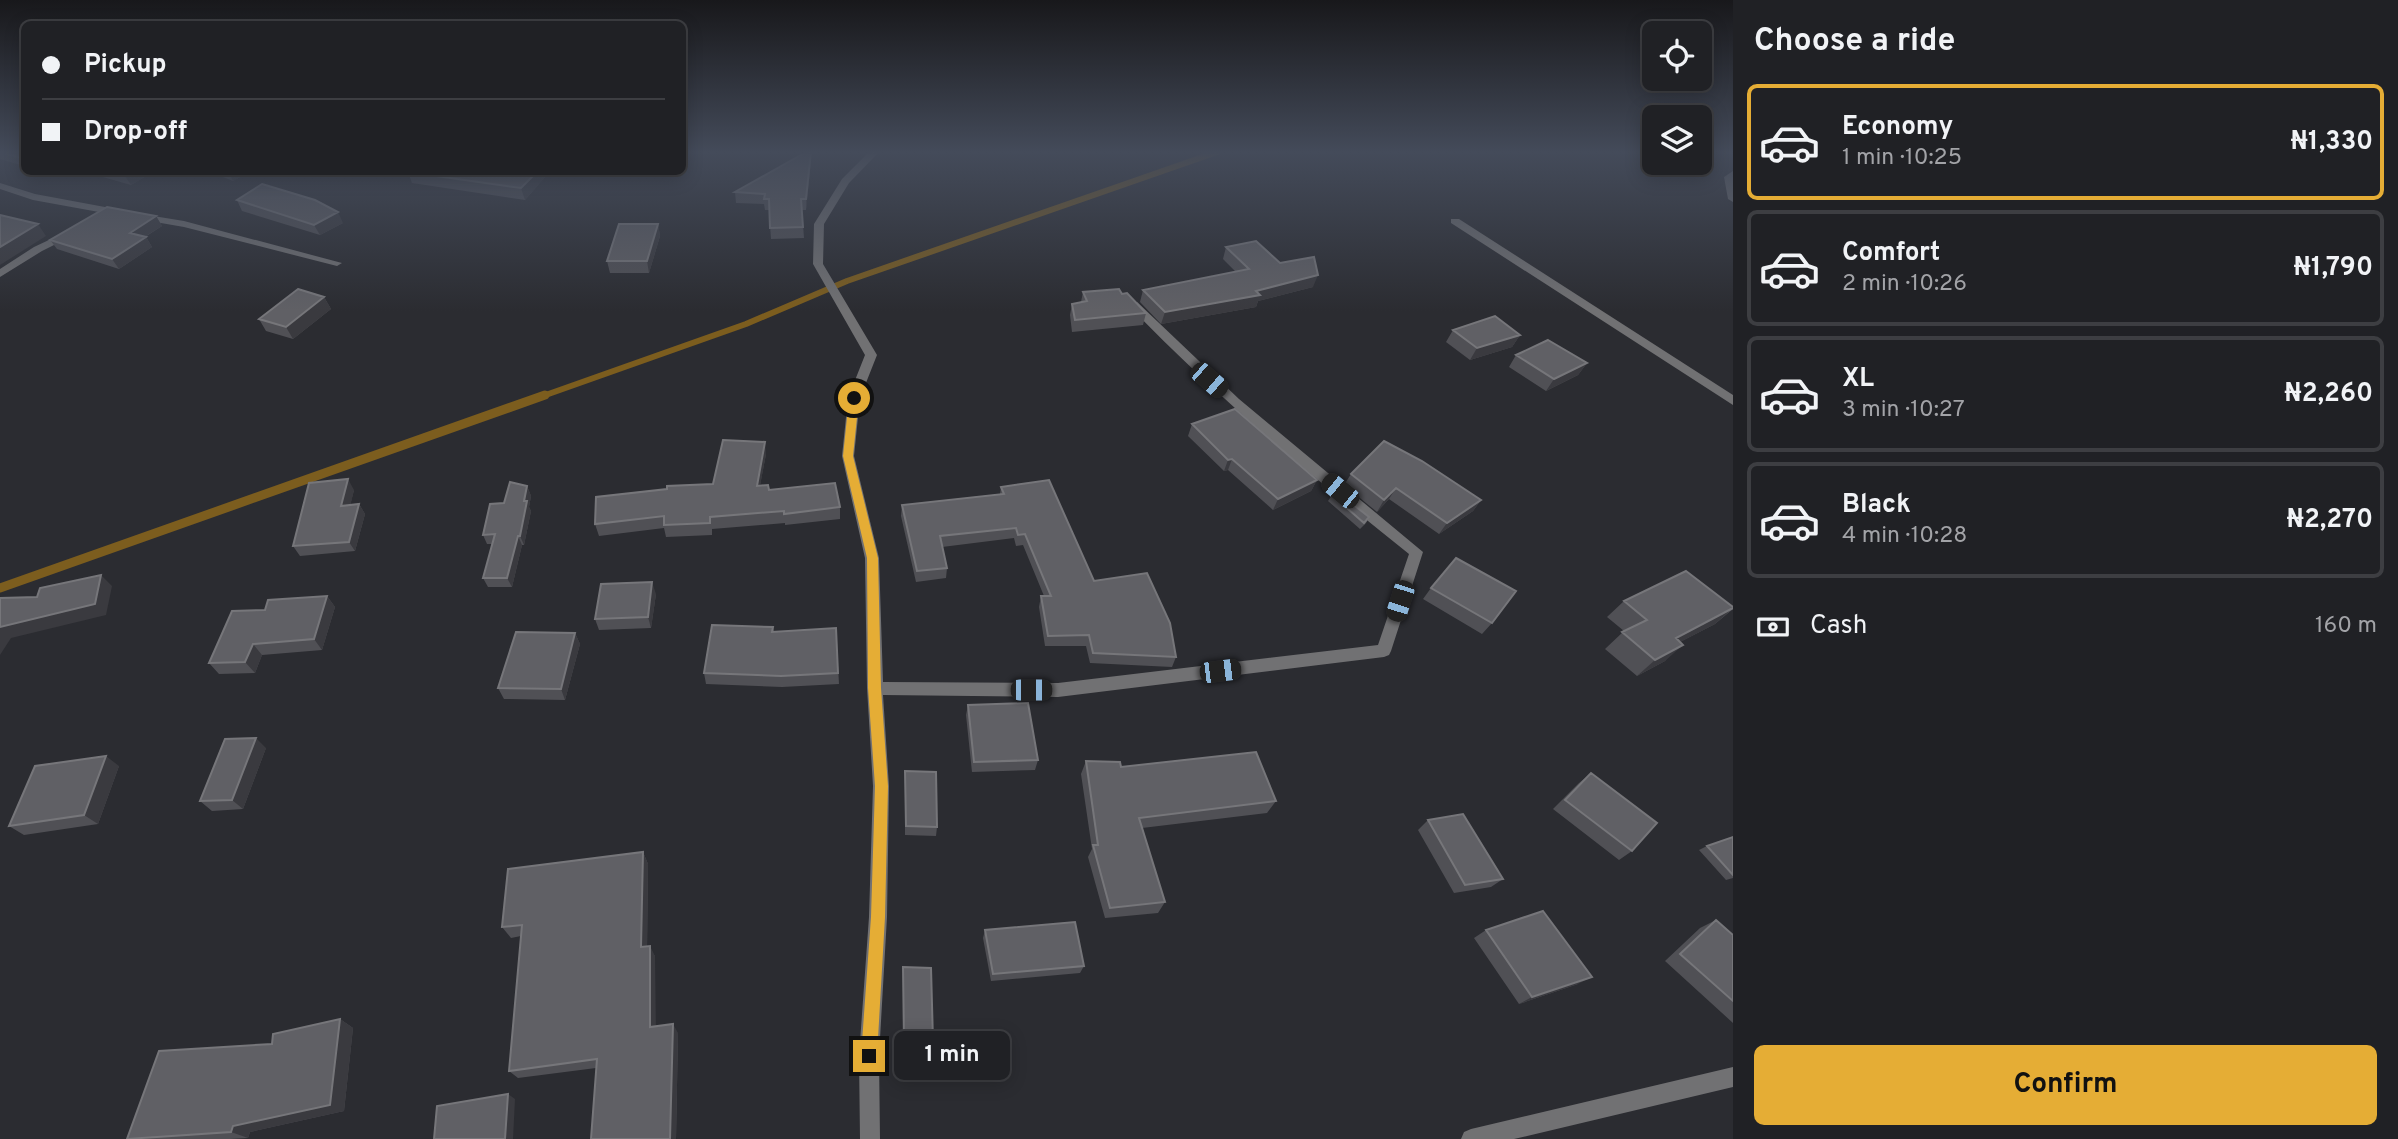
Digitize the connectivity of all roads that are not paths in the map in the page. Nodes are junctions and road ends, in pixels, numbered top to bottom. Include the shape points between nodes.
1 (60, 204) edge
2 (831, 204) edge
3 (1455, 220) dead end
4 (73, 232) edge
5 (337, 263) dead end
6 (0, 274) edge
7 (1124, 295) edge
8 (1733, 401) edge
9 (875, 688) junction
10 (1733, 1077) edge
11 (870, 1139) edge
12 (1471, 1139) edge

1 - 5 street via 97,214 184,224
2 - 9 street via 819,223 818,264 871,355 854,398 848,456 872,558
3 - 8 street
4 - 6 street
7 - 9 street via 1190,364 1301,461 1416,552 1384,651 1058,690
9 - 11 street via 881,786 869,1056
10 - 12 street

